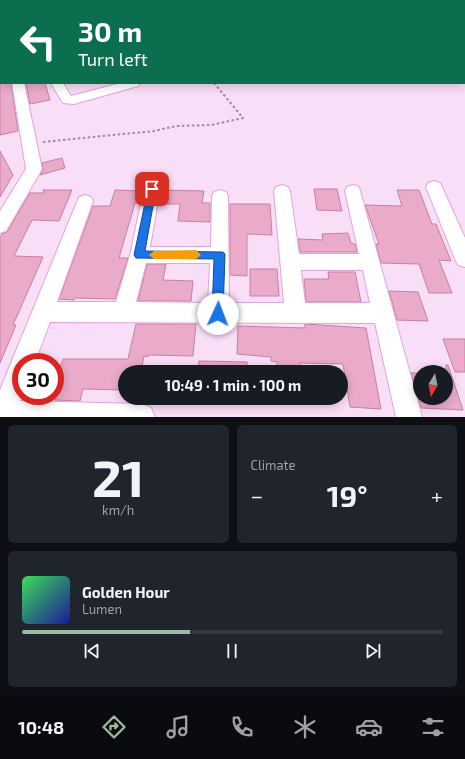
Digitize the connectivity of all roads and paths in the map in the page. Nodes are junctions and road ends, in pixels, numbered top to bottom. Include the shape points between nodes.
1 (18, 84) edge
2 (58, 84) edge
3 (130, 84) edge
4 (215, 84) edge
5 (30, 144) junction
6 (434, 187) dead end
7 (152, 189) dead end
8 (282, 191) dead end
9 (353, 191) dead end
10 (220, 196) dead end
11 (85, 201) dead end
12 (457, 223) edge
13 (0, 226) edge
14 (220, 254) junction
15 (139, 255) junction
16 (465, 259) edge
17 (290, 262) junction
18 (370, 262) junction
19 (43, 312) junction
20 (123, 313) junction
21 (382, 313) junction
22 (218, 314) junction
23 (296, 314) junction
24 (27, 353) edge
25 (12, 388) edge
26 (1, 413) edge
27 (108, 417) edge
28 (142, 417) edge
29 (409, 417) edge

1 - 5 street
2 - 3 street via 67,100
4 - 5 path via 244,118 211,125 176,126 154,131
5 - 13 street via 34,169
6 - 12 street
7 - 15 street
8 - 17 street
9 - 18 street
10 - 14 street
11 - 19 street
12 - 16 street
14 - 15 street
14 - 22 street
15 - 20 street
17 - 18 street
17 - 23 street
18 - 21 street
19 - 20 street
19 - 24 street
20 - 22 street
21 - 23 street
21 - 29 street
22 - 23 street
25 - 26 street
26 - 27 street
27 - 28 street

